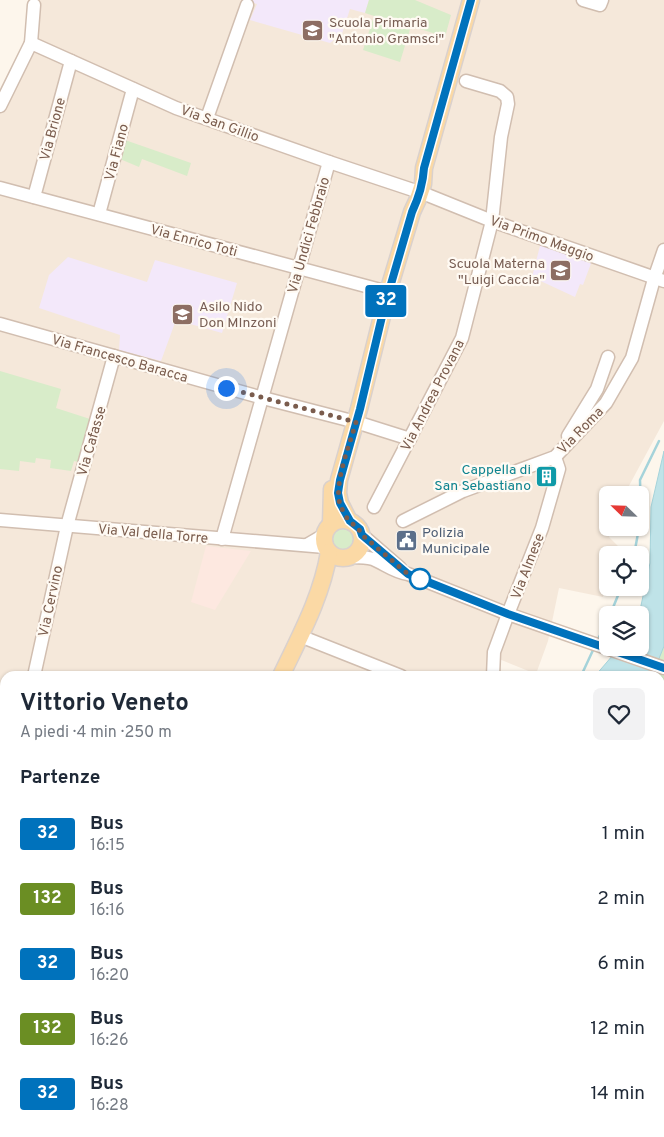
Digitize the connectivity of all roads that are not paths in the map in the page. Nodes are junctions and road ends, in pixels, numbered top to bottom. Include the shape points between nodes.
1 (471, 0) edge
2 (583, 0) edge
3 (602, 0) edge
4 (33, 2) edge
5 (247, 5) dead end
6 (31, 43) junction
7 (71, 61) junction
8 (466, 81) dead end
9 (134, 89) junction
10 (0, 106) edge
11 (207, 118) junction
12 (329, 162) junction
13 (0, 188) edge
14 (417, 191) junction
15 (34, 197) junction
16 (99, 214) junction
17 (492, 221) junction
18 (664, 250) edge
19 (300, 268) junction
20 (659, 280) edge
21 (388, 292) junction
22 (0, 324) edge
23 (114, 356) junction
24 (608, 357) dead end
25 (262, 398) junction
26 (353, 422) junction
27 (410, 439) junction
28 (555, 457) junction
29 (374, 507) dead end
30 (0, 520) edge
31 (350, 521) junction
32 (403, 521) dead end
33 (67, 526) junction
34 (362, 535) junction
35 (222, 540) junction
36 (327, 540) junction
37 (349, 557) junction
38 (408, 574) junction
39 (317, 598) junction
40 (508, 614) junction
41 (300, 636) junction
42 (664, 668) edge
43 (35, 671) edge
44 (284, 671) edge
45 (388, 671) edge
46 (493, 671) edge

1 - 14 main road
2 - 3 street via 600,5
4 - 6 street
5 - 11 street
6 - 7 street, Via San Gillio
6 - 10 street
7 - 9 street, Via San Gillio
7 - 15 street, Via Brione
8 - 17 street, Via Andrea Provana via 500,91 507,97
9 - 11 street, Via San Gillio
9 - 16 street, Via Fiano
11 - 12 street, Via San Gillio
12 - 14 street, Via San Gillio
12 - 19 street, Via Undici Febbraio
13 - 15 street, Via Enrico Toti
14 - 17 street, Via Primo Maggio
14 - 21 main road via 411,196 412,212
15 - 16 street, Via Enrico Toti
16 - 19 street, Via Enrico Toti
17 - 20 street, Via Primo Maggio
17 - 27 street, Via Andrea Provana via 462,338
18 - 20 street, Via Roma
19 - 21 street, Via Enrico Toti
19 - 25 street, Via Undici Febbraio
20 - 28 street, Via Roma via 628,366 606,403
21 - 26 main road
22 - 23 street, Via Francesco Baracca
23 - 25 street, Via Francesco Baracca
23 - 33 street, Via Cafasse
24 - 28 street via 597,389
25 - 26 street, Via Francesco Baracca
25 - 35 street, Via Undici Febbraio
26 - 27 street, Via Francesco Baracca
26 - 31 main road via 338,493
26 - 36 main road via 331,494
27 - 29 street, Via Andrea Provana
28 - 32 street, Via Roma via 463,491
28 - 40 street, Via Almese via 560,469 542,528
30 - 33 street, Via Val della Torre
31 - 34 main road
31 - 36 main road via 336,521
33 - 35 street, Via Val della Torre
33 - 43 street, Via Cervino
34 - 37 main road via 360,548
34 - 38 street
35 - 36 street, Via Val della Torre via 307,545
36 - 37 main road via 340,558
36 - 39 main road via 326,571
37 - 38 street via 366,557 398,573
37 - 39 main road
38 - 40 street
39 - 41 main road
40 - 42 street
40 - 46 street, Via Almese via 494,652
41 - 44 main road
41 - 45 street

